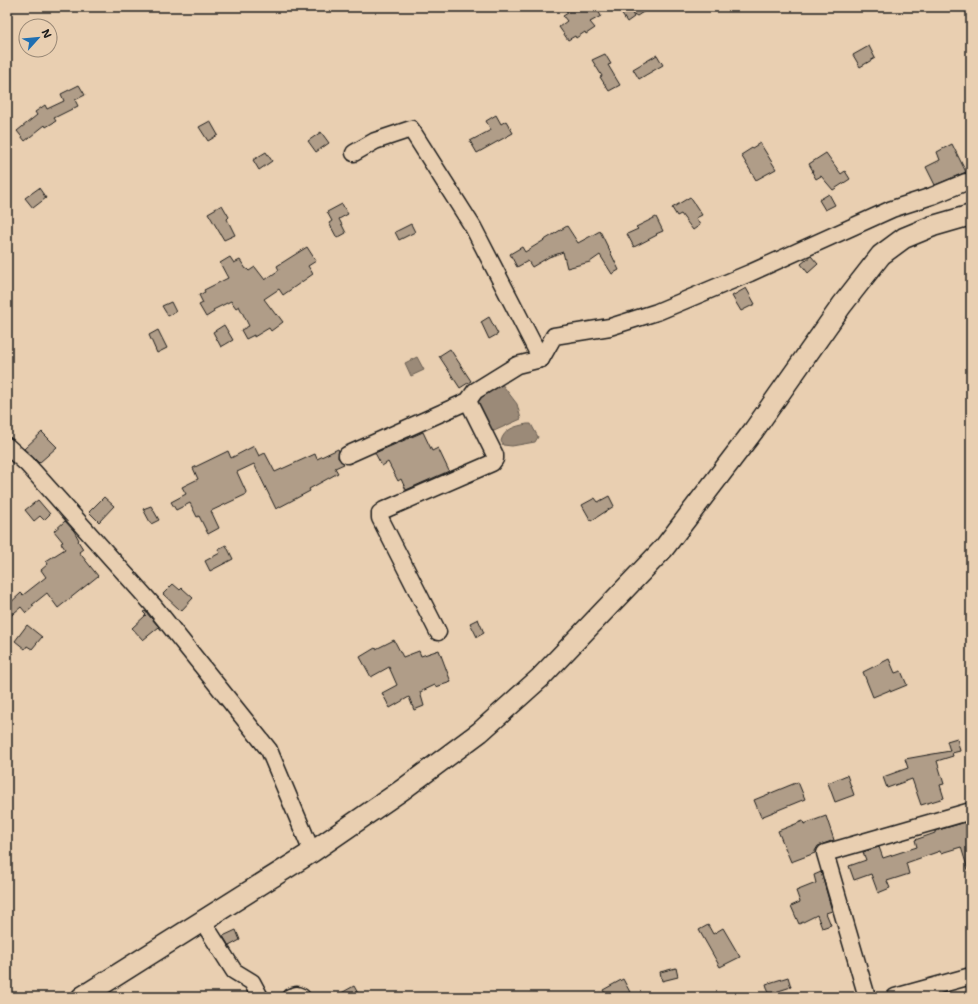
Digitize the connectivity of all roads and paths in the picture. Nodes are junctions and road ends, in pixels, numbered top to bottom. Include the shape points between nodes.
1 (354, 153) dead end
2 (971, 182) edge
3 (971, 215) edge
4 (541, 359) junction
5 (468, 401) junction
6 (7, 446) edge
7 (347, 456) dead end
8 (438, 632) dead end
9 (971, 811) edge
10 (312, 852) junction
11 (203, 922) junction
12 (971, 976) edge
13 (82, 997) edge
14 (260, 997) edge
15 (290, 997) edge
16 (302, 997) edge
17 (867, 997) edge
18 (895, 997) edge

1 - 4 street via 376,141 412,129 473,227
2 - 4 street via 892,209 750,274 657,312 610,327 554,336
3 - 10 main road via 932,226 904,238 881,255 842,305 754,430 664,548 540,678 480,732
4 - 5 street via 517,365 475,391
5 - 7 street
5 - 8 street via 495,455 495,460 380,513 380,518
6 - 10 street via 27,464 153,605 269,750
9 - 17 street via 825,853
10 - 11 main road
11 - 13 main road
11 - 14 street via 234,971 252,982
12 - 18 street
15 - 16 street via 297,994

